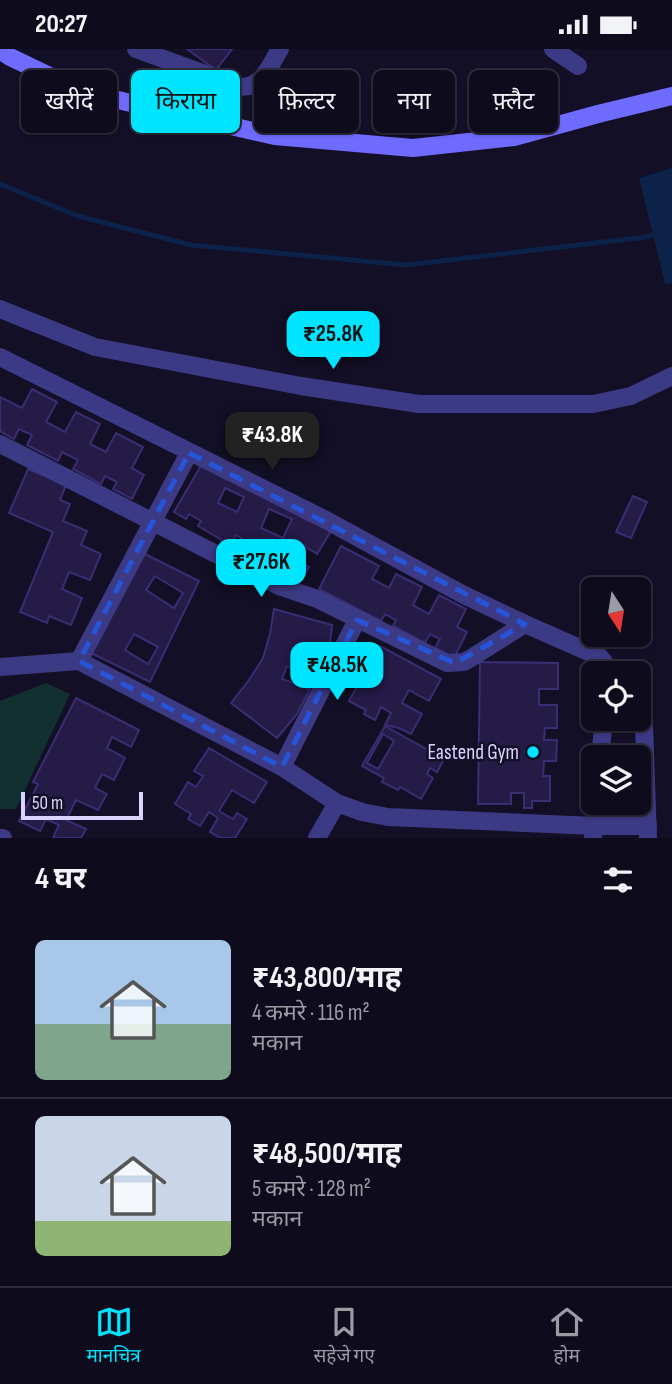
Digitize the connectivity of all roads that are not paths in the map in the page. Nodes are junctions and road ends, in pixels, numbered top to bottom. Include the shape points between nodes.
1 (136, 49) edge
2 (280, 49) edge
3 (553, 49) edge
4 (0, 50) edge
5 (578, 66) dead end
6 (672, 96) edge
7 (0, 309) edge
8 (0, 358) edge
9 (672, 376) edge
10 (0, 444) edge
11 (189, 453) junction
12 (153, 523) junction
13 (357, 620) junction
14 (525, 624) junction
15 (79, 661) junction
16 (603, 661) edge
17 (0, 667) edge
18 (644, 731) edge
19 (282, 767) junction
20 (337, 803) junction
21 (594, 832) edge
22 (648, 832) edge
23 (317, 838) edge

1 - 2 street via 242,87 261,81
3 - 5 street
4 - 6 street via 83,92 275,136 413,148 514,137
7 - 9 street via 95,347 419,404 593,404 631,396
8 - 11 street
10 - 12 street
11 - 12 street
11 - 14 street
12 - 13 street
12 - 15 street
13 - 14 street via 447,663 471,658
13 - 19 street
14 - 16 street
15 - 17 street
15 - 19 street
18 - 22 street
19 - 20 street
20 - 21 street via 388,817
20 - 23 street
21 - 22 street

